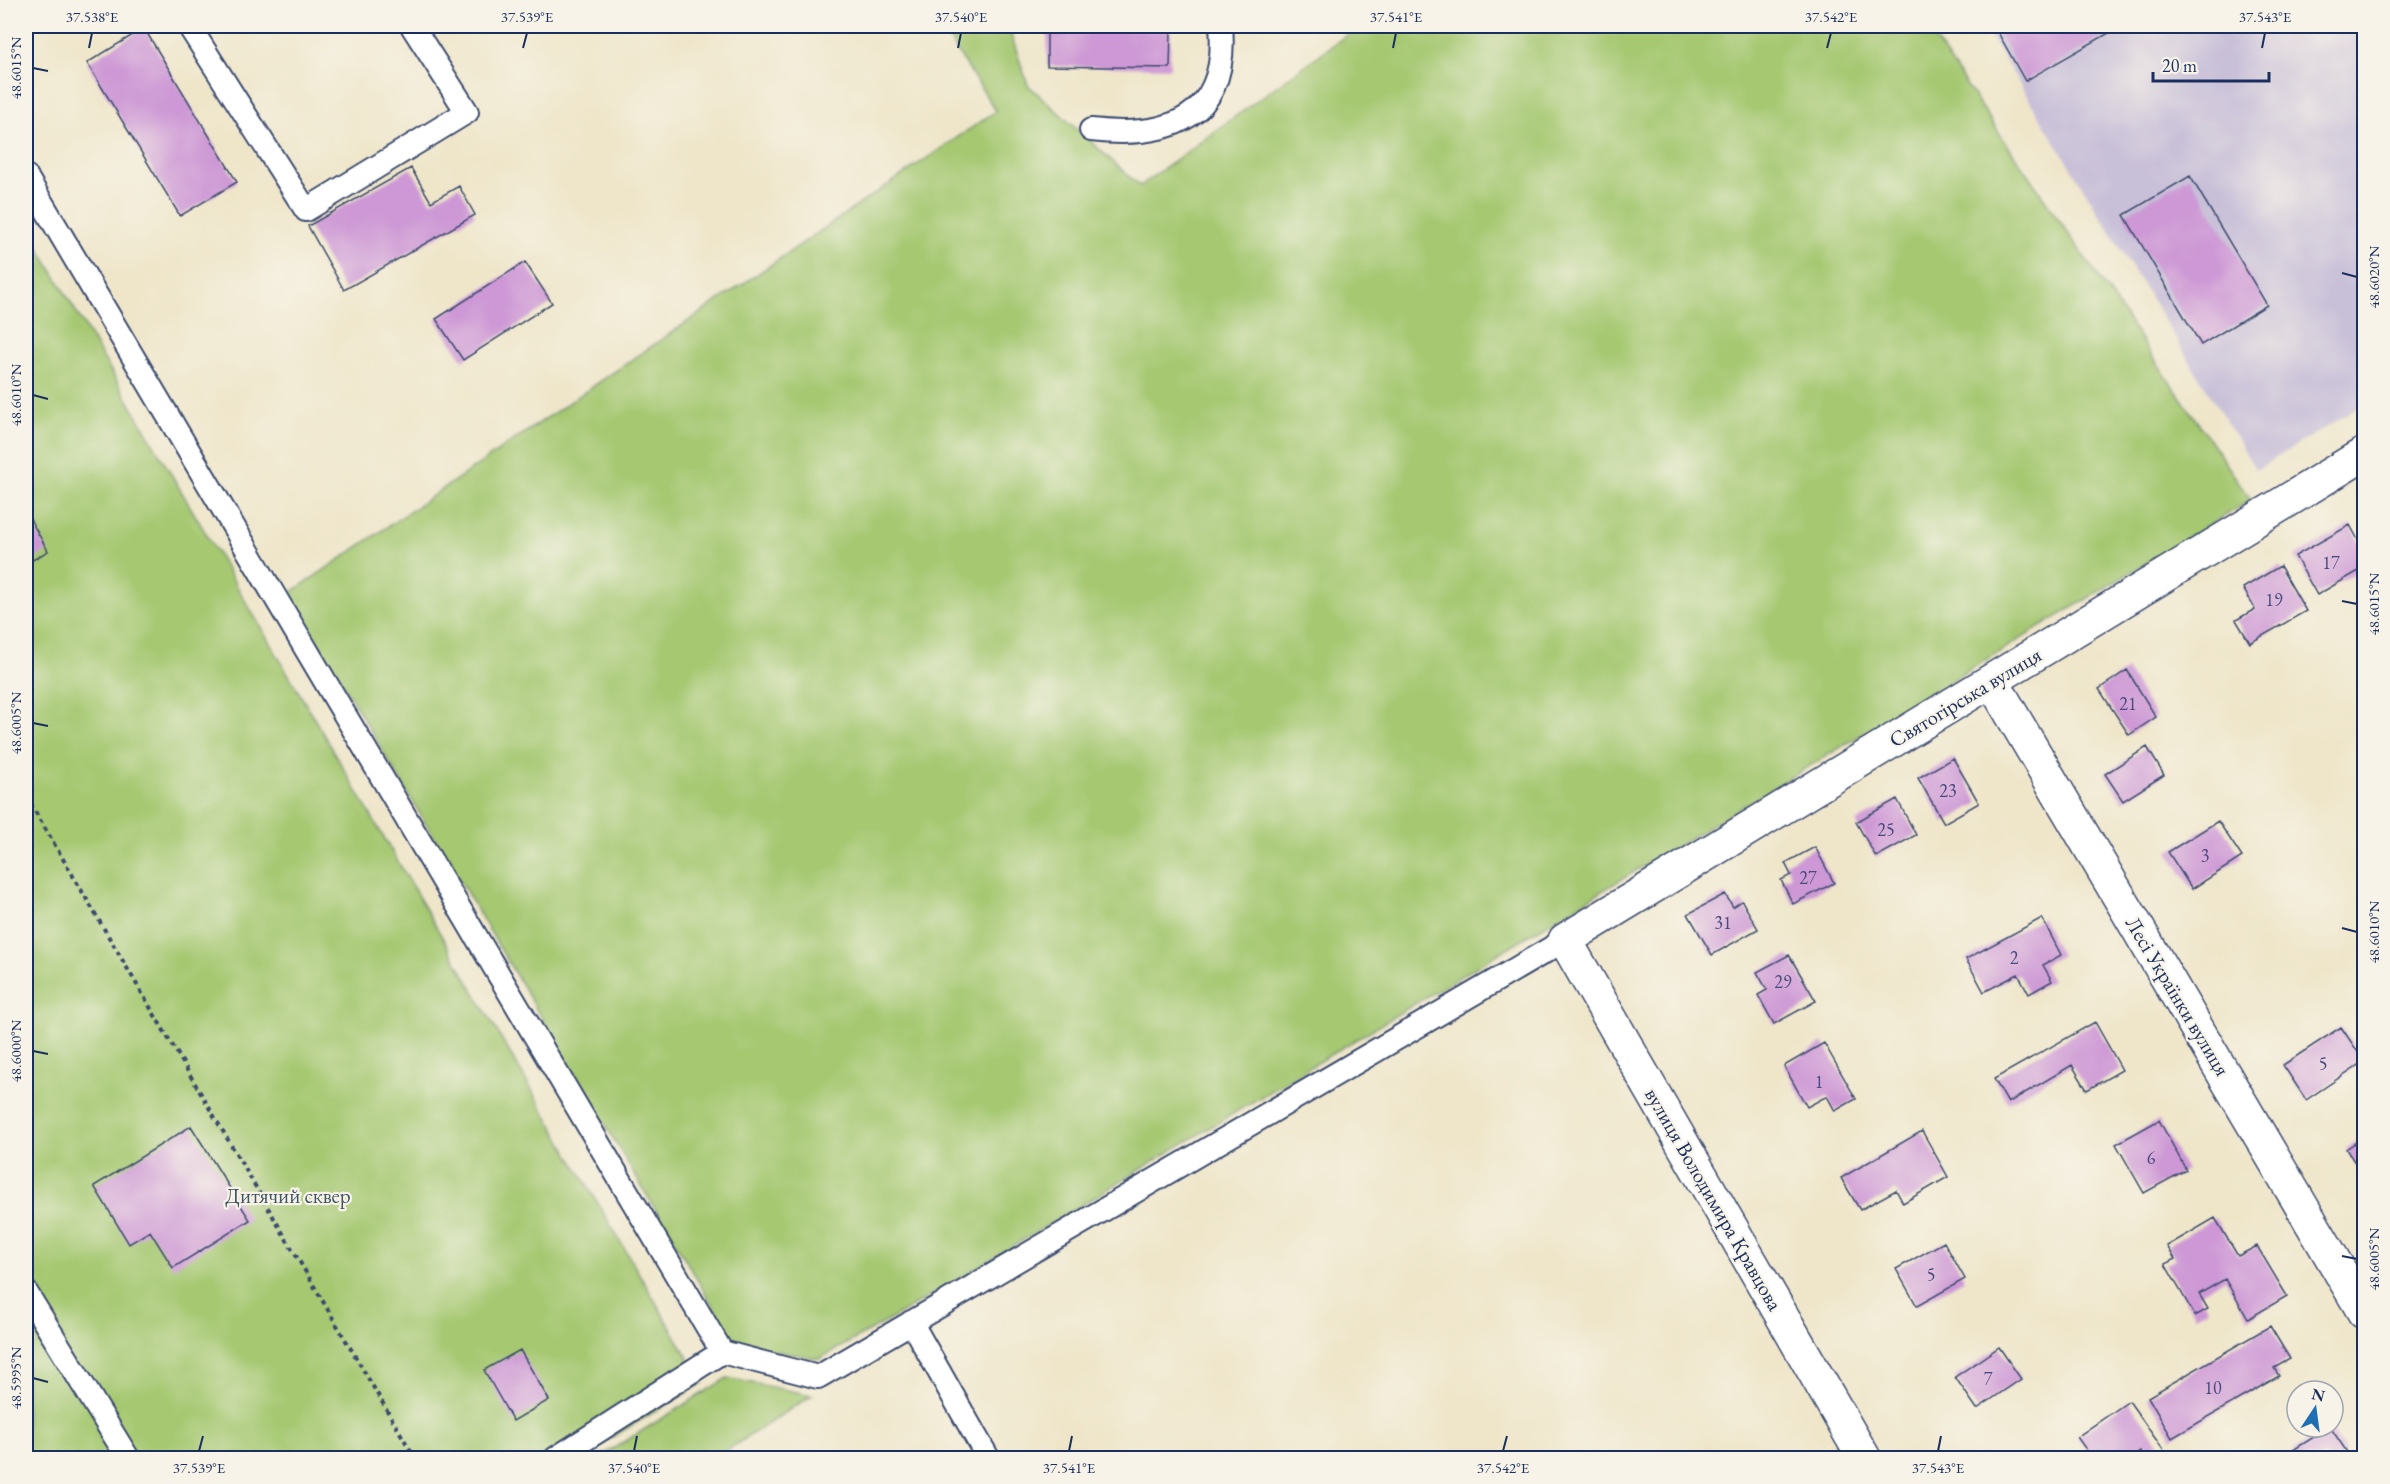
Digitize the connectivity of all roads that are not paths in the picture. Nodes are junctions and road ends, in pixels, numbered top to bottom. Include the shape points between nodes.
1 (189, 26) edge
2 (412, 26) edge
3 (1221, 26) edge
4 (1091, 130) dead end
5 (26, 176) edge
6 (2364, 454) edge
7 (1992, 681) junction
8 (1565, 940) junction
9 (26, 1292) edge
10 (2364, 1312) edge
11 (911, 1322) junction
12 (722, 1352) junction
13 (128, 1458) edge
14 (556, 1458) edge
15 (988, 1458) edge
16 (1863, 1458) edge

1 - 2 lane via 306,210 467,112
3 - 4 lane via 1220,63 1209,99 1188,119 1159,129 1125,134
5 - 12 lane
6 - 7 street, Святогірська вулиця
7 - 8 street, Святогірська вулиця
7 - 10 street, Лесі Українки вулиця
8 - 11 lane
8 - 16 street, вулиця Володимира Кравцова
9 - 13 lane
11 - 12 lane via 818,1377
11 - 15 lane
12 - 14 lane

